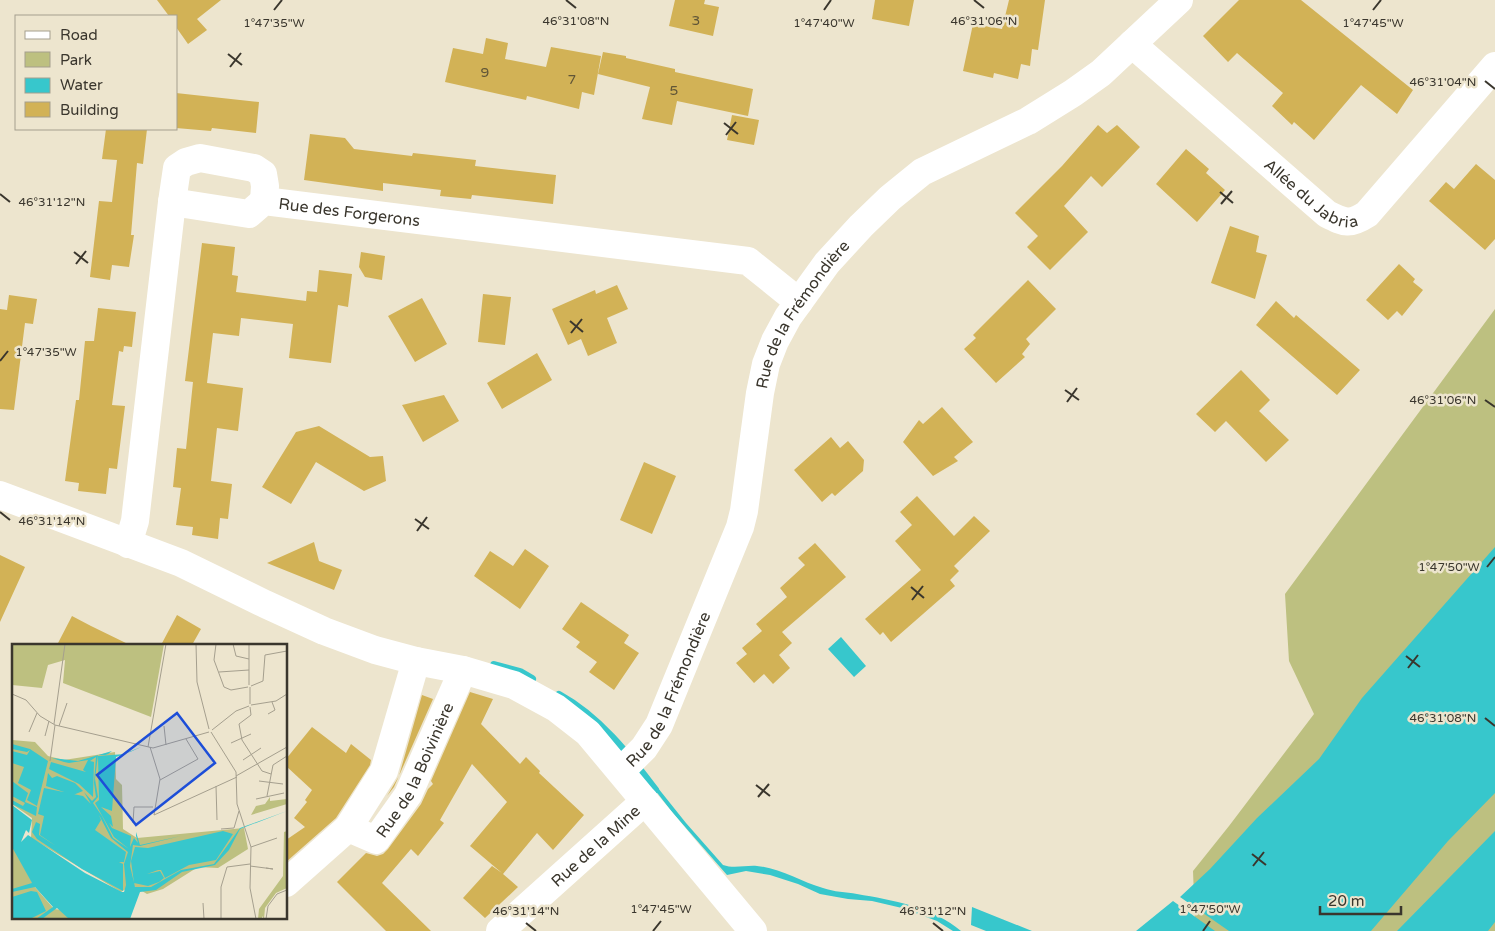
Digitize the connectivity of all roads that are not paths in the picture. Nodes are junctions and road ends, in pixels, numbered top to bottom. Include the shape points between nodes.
1 (1179, 0) edge
2 (1132, 44) junction
3 (1495, 66) edge
4 (264, 201) junction
5 (172, 202) junction
6 (799, 302) junction
7 (0, 495) edge
8 (128, 544) junction
9 (416, 661) junction
10 (463, 670) junction
11 (631, 762) junction
12 (645, 800) junction
13 (348, 828) junction
14 (288, 881) edge
15 (500, 931) edge
16 (753, 931) edge

1 - 2 street, Rue de la Frémondière
2 - 3 street, Allée du Jabria via 1327,214 1343,222 1355,222 1367,214
2 - 6 street, Rue de la Frémondière via 1102,73 1028,120 922,172 861,226 827,263
4 - 5 street, Rue des Forgerons via 249,214
4 - 5 street via 263,174 254,168 200,158 176,168
4 - 6 street, Rue des Forgerons via 748,261
5 - 8 street via 135,522
6 - 11 street, Rue de la Frémondière via 775,341 766,364 740,527 659,725
7 - 8 street
8 - 9 street via 181,563 324,631
9 - 10 street
9 - 13 street, Rue de la Boivinière via 384,770
10 - 11 street via 514,685 556,708
10 - 13 street, Rue de la Boivinière via 408,795 376,840
11 - 12 street
12 - 15 street, Rue de la Mine
12 - 16 street
13 - 14 street, Rue de la Boivinière

